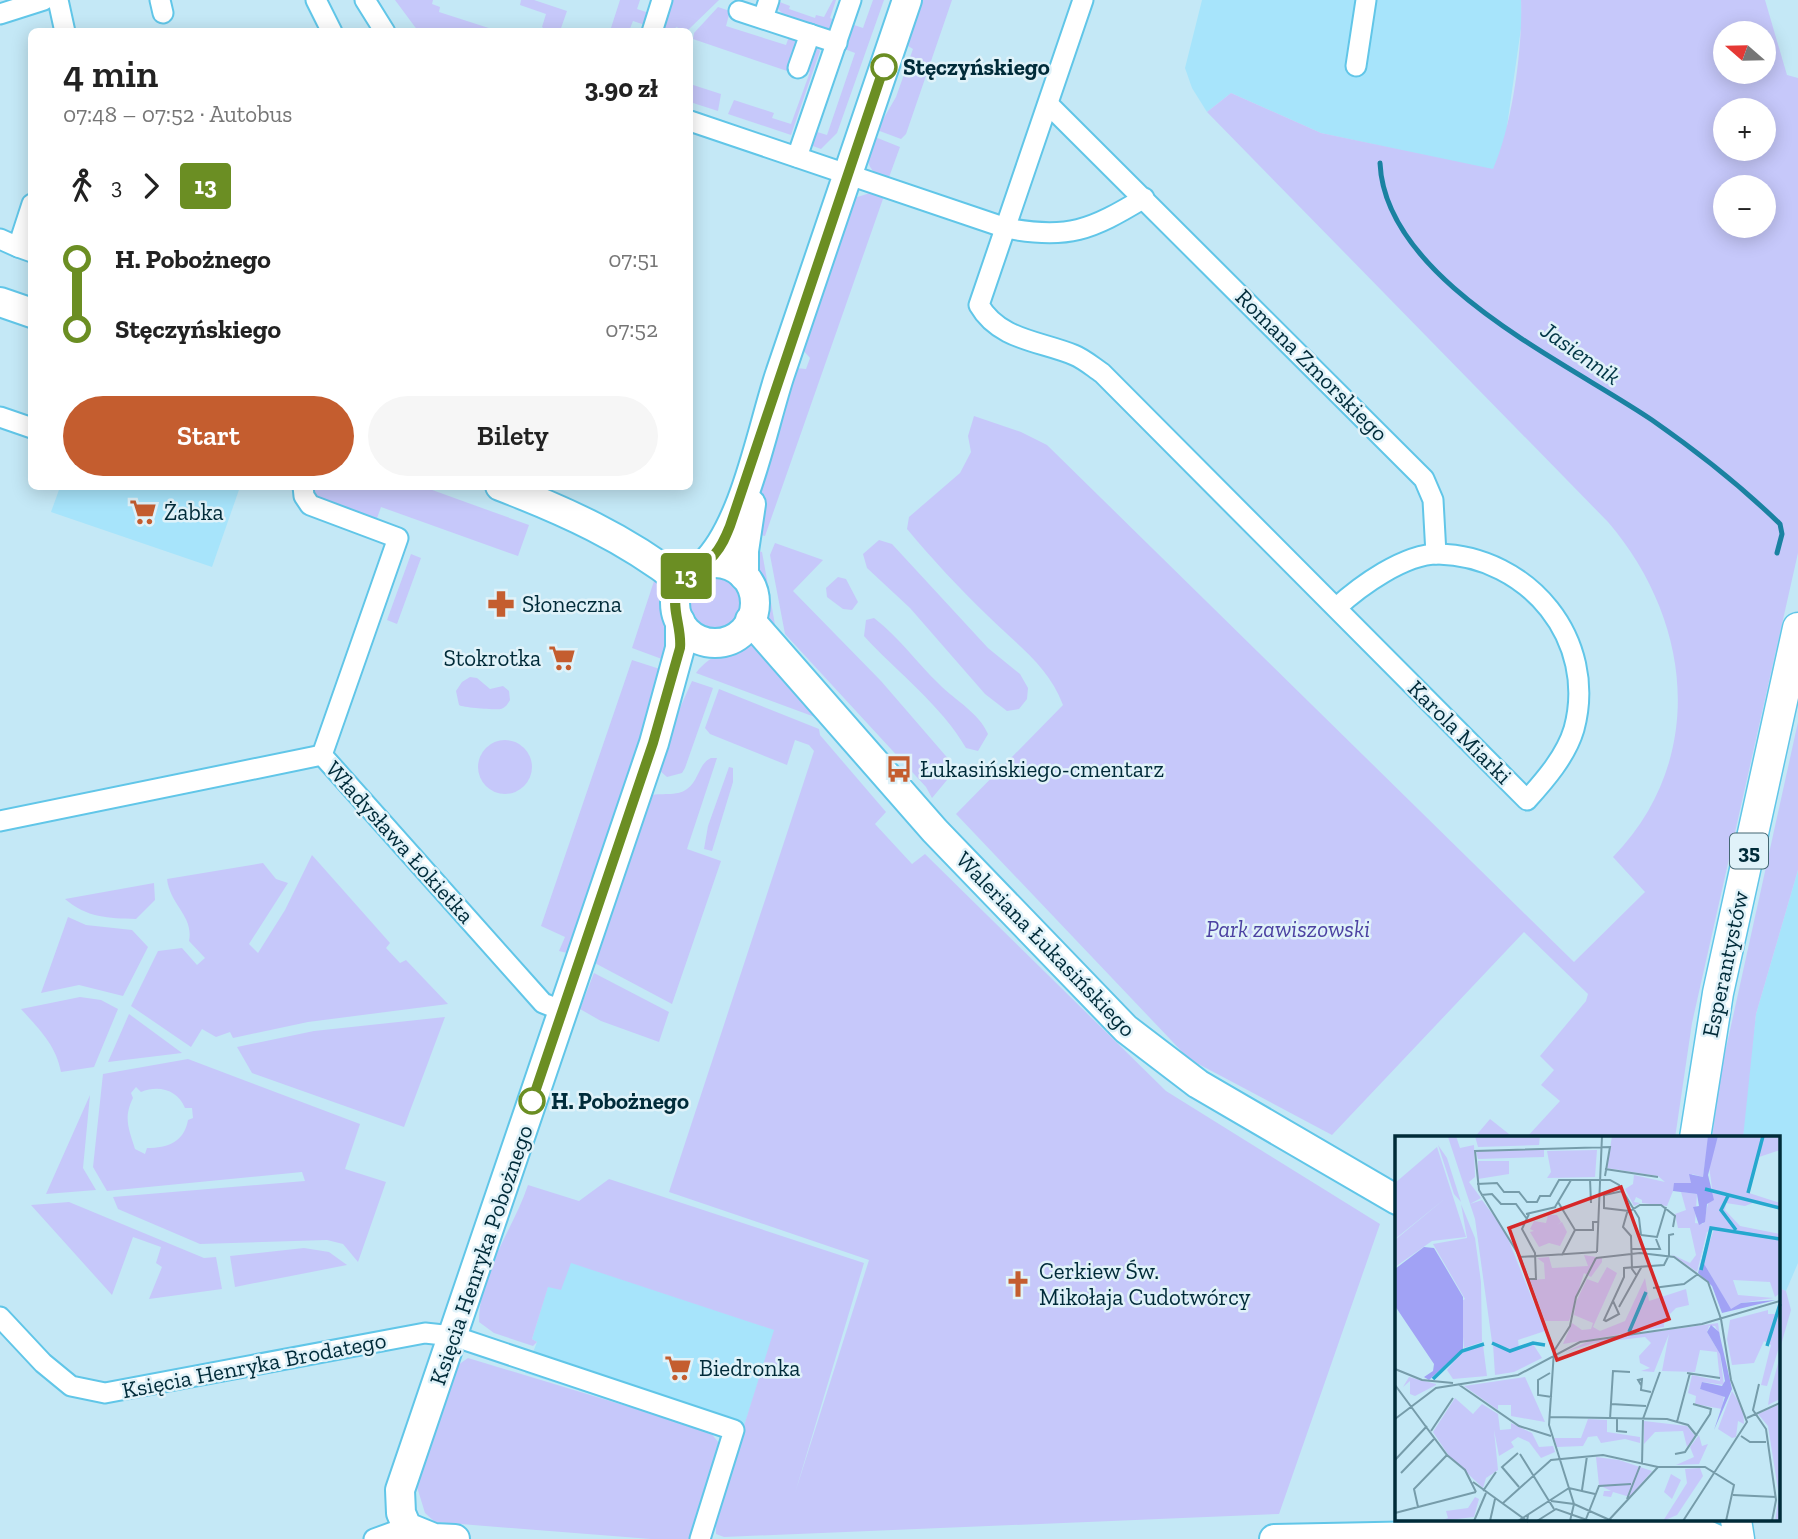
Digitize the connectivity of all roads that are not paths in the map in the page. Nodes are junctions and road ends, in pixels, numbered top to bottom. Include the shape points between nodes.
1 (44, 0) edge
2 (58, 0) edge
3 (316, 0) edge
4 (365, 0) edge
5 (662, 0) edge
6 (851, 0) edge
7 (908, 0) edge
8 (1083, 0) edge
9 (1366, 0) edge
10 (766, 9) edge
11 (739, 11) dead end
12 (0, 14) edge
13 (64, 28) edge
14 (322, 28) edge
15 (382, 28) edge
16 (653, 28) edge
17 (810, 34) junction
18 (837, 43) junction
19 (1356, 66) dead end
20 (798, 68) dead end
21 (1048, 104) junction
22 (693, 122) edge
23 (796, 157) junction
24 (846, 174) junction
25 (1144, 198) junction
26 (1006, 228) junction
27 (28, 230) edge
28 (0, 239) edge
29 (25, 249) edge
30 (0, 302) edge
31 (28, 312) edge
32 (0, 417) edge
33 (28, 427) edge
34 (757, 453) junction
35 (303, 490) edge
36 (510, 490) edge
37 (1436, 554) junction
38 (704, 565) junction
39 (744, 576) junction
40 (680, 581) junction
41 (1336, 608) junction
42 (750, 620) junction
43 (680, 621) junction
44 (1798, 628) edge
45 (716, 642) junction
46 (653, 743) junction
47 (323, 755) junction
48 (0, 821) edge
49 (563, 1011) junction
50 (1695, 1136) edge
51 (1395, 1199) edge
52 (0, 1317) edge
53 (453, 1336) junction
54 (1591, 1526) edge
55 (407, 1527) junction
56 (1694, 1529) edge
57 (374, 1539) edge
58 (455, 1539) edge
59 (700, 1539) edge
60 (1275, 1539) edge
61 (1613, 1539) edge

1 - 12 street
2 - 13 street
3 - 14 street
4 - 15 street
5 - 16 street
6 - 18 street
7 - 24 street
8 - 21 street
9 - 19 street
10 - 11 street
10 - 17 street
17 - 18 street
17 - 20 street
18 - 23 street
21 - 25 street, Romana Zmorskiego
21 - 26 street
22 - 23 street
23 - 24 street
24 - 26 street
24 - 34 street
25 - 26 street via 1100,224 1052,236
25 - 37 street, Romana Zmorskiego via 1424,479 1433,500
26 - 41 street, Karola Miarki via 979,305 989,322 1012,335 1077,356 1102,373
27 - 29 street
28 - 29 street
30 - 31 street
32 - 33 street
34 - 38 street via 726,535
34 - 39 street
35 - 47 street via 310,505 398,538
36 - 40 street via 600,528
37 - 41 street, Karola Miarki via 1388,569
37 - 41 street, Karola Miarki via 1477,561 1506,572 1527,587 1562,622 1577,662 1574,730 1548,776 1527,800
38 - 39 street via 723,564
38 - 40 street
39 - 42 street via 754,601
40 - 43 street via 675,602
42 - 45 street via 734,637
42 - 51 street, Waleriana Łukasińskiego via 935,831 1126,1029 1198,1084
43 - 45 street via 692,635
43 - 46 street, Księcia Henryka Pobożnego via 680,648
44 - 50 main road, Esperantystów / 35 via 1716,1006
45 - 46 street, Księcia Henryka Pobożnego via 695,665
46 - 49 street, Księcia Henryka Pobożnego
47 - 48 street, Władysława Łokietka
47 - 49 street, Władysława Łokietka via 543,1003
49 - 53 street, Księcia Henryka Pobożnego
52 - 53 street, Księcia Henryka Brodatego via 71,1386 105,1393 425,1333
53 - 55 street, Księcia Henryka Pobożnego via 400,1490
53 - 59 street, Księcia Henryka Brodatego via 734,1430
54 - 56 street
54 - 60 street
54 - 61 street
55 - 57 street
55 - 58 street via 425,1536

